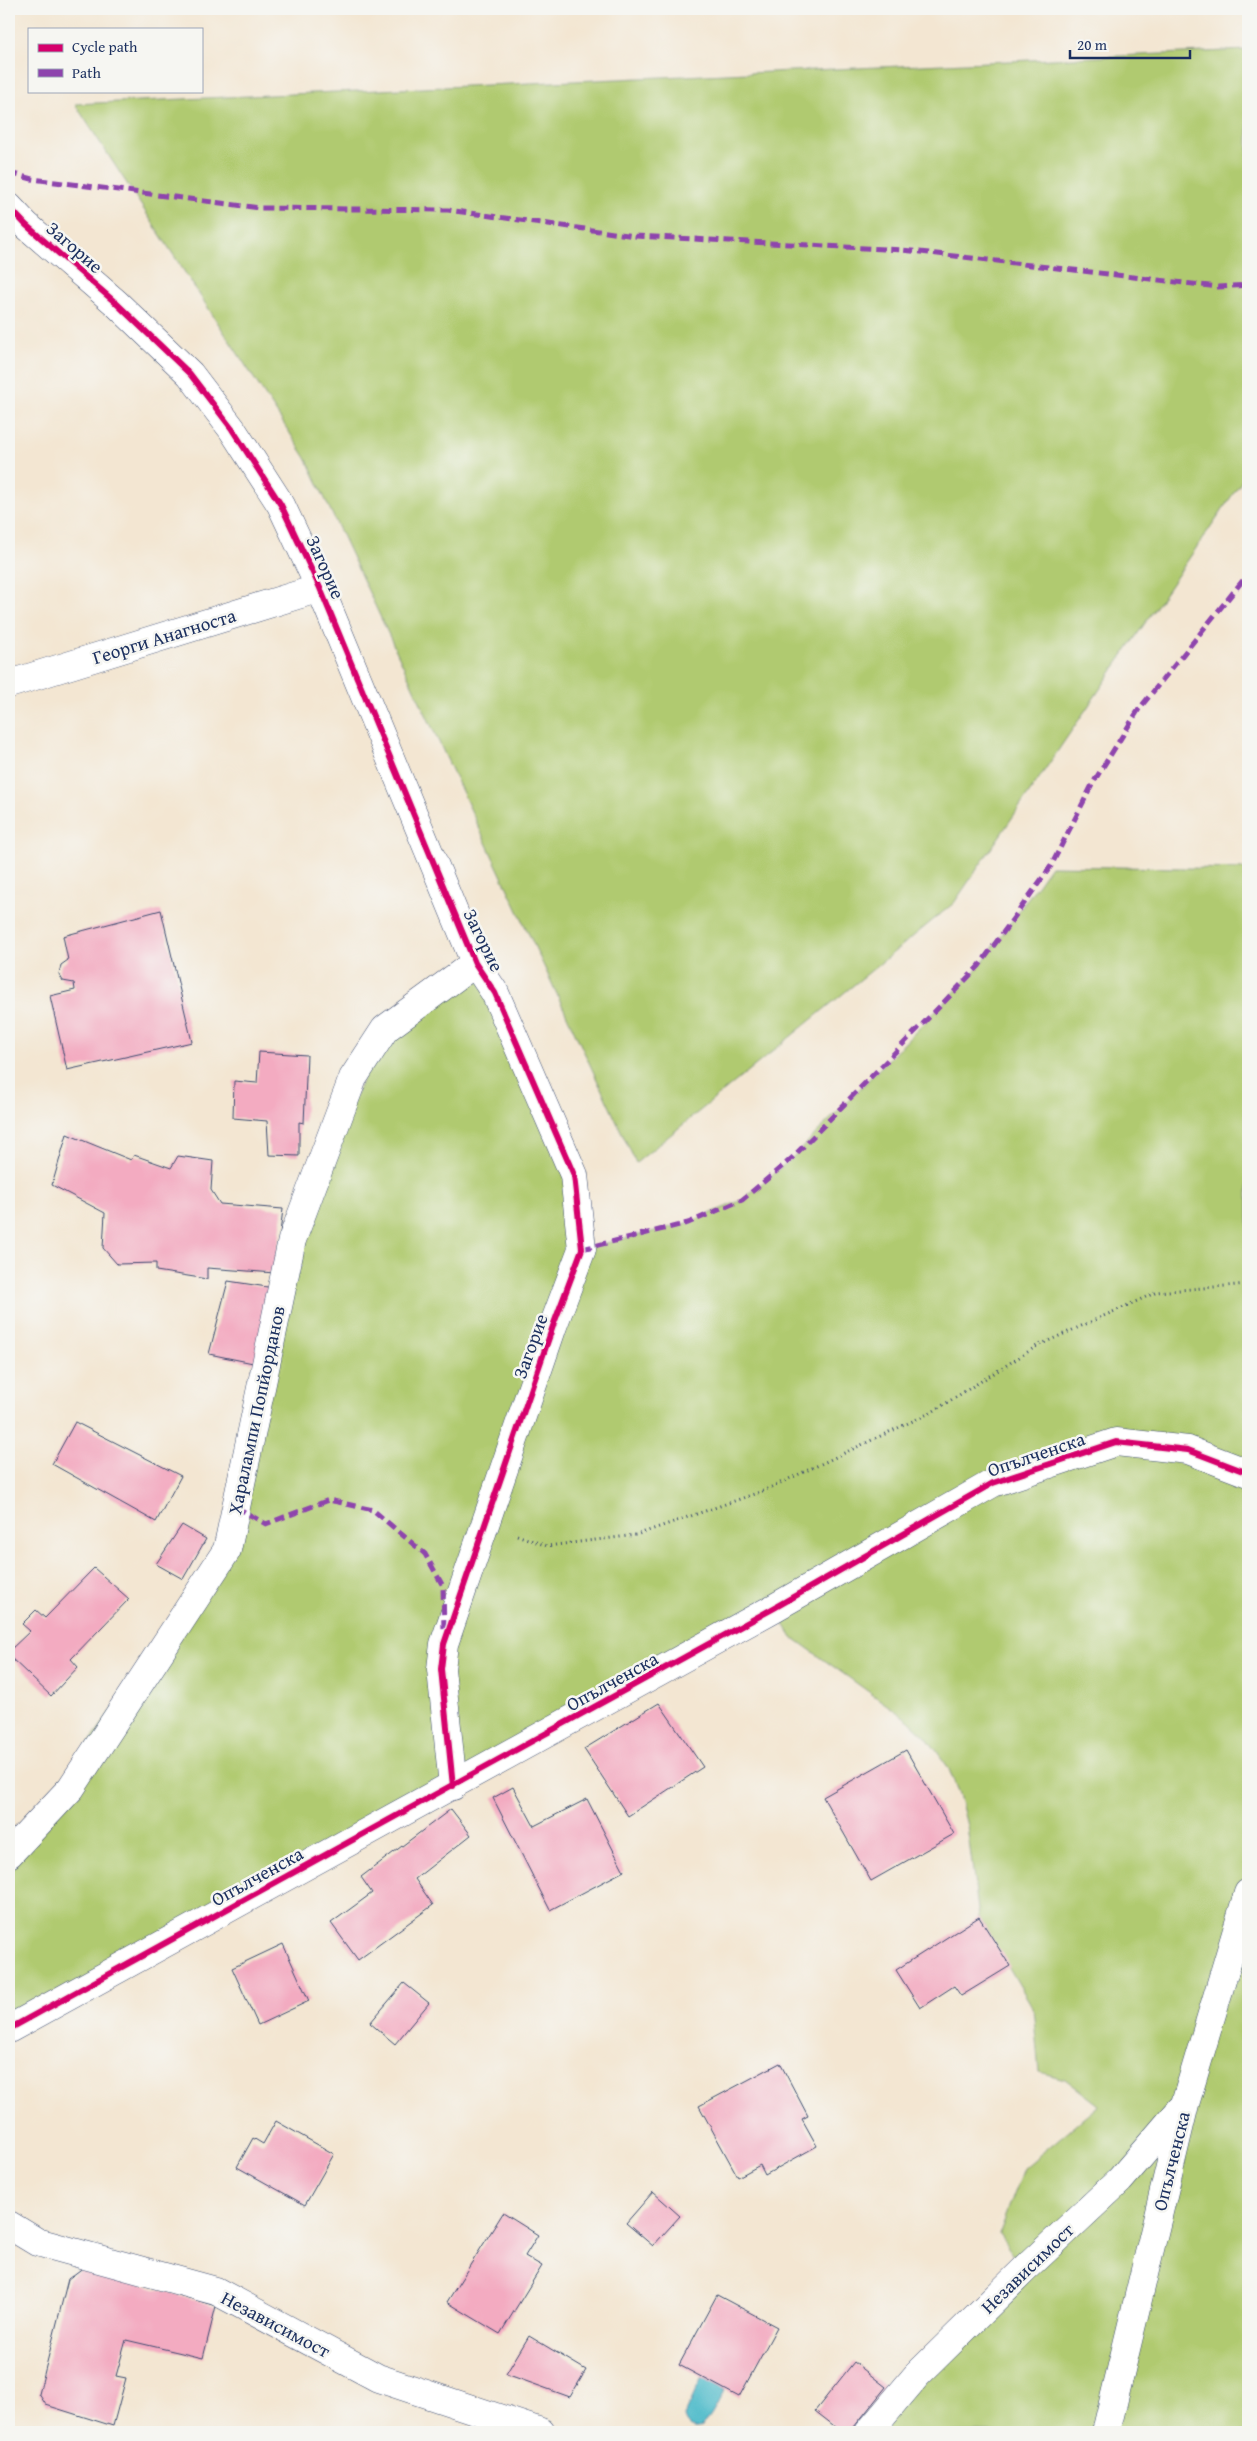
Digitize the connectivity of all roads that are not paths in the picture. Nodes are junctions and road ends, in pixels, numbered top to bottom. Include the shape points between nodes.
1 (9, 206) edge
2 (320, 588) junction
3 (9, 684) edge
4 (475, 963) junction
5 (1248, 1473) edge
6 (452, 1786) junction
7 (9, 1854) edge
8 (1248, 1893) edge
9 (9, 2029) edge
10 (1185, 2104) junction
11 (9, 2225) edge
12 (541, 2432) edge
13 (869, 2432) edge
14 (1106, 2432) edge

1 - 2 street, Загорие via 190,374 232,429 281,505
2 - 3 street, Георги Анагноста
2 - 4 street, Загорие
4 - 6 street, Загорие via 495,993 574,1174 582,1249 444,1644 441,1669
4 - 7 street, Харалампи Попйорданов via 385,1029 353,1078 292,1240 227,1550 71,1788
5 - 6 street, Опълченска via 1188,1450 1116,1442 993,1483
6 - 9 street, Опълченска
8 - 10 street, Опълченска
10 - 13 street, Независимост via 1120,2180 917,2375
10 - 14 street, Опълченска
11 - 12 street, Независимост via 37,2242 216,2291 378,2378

